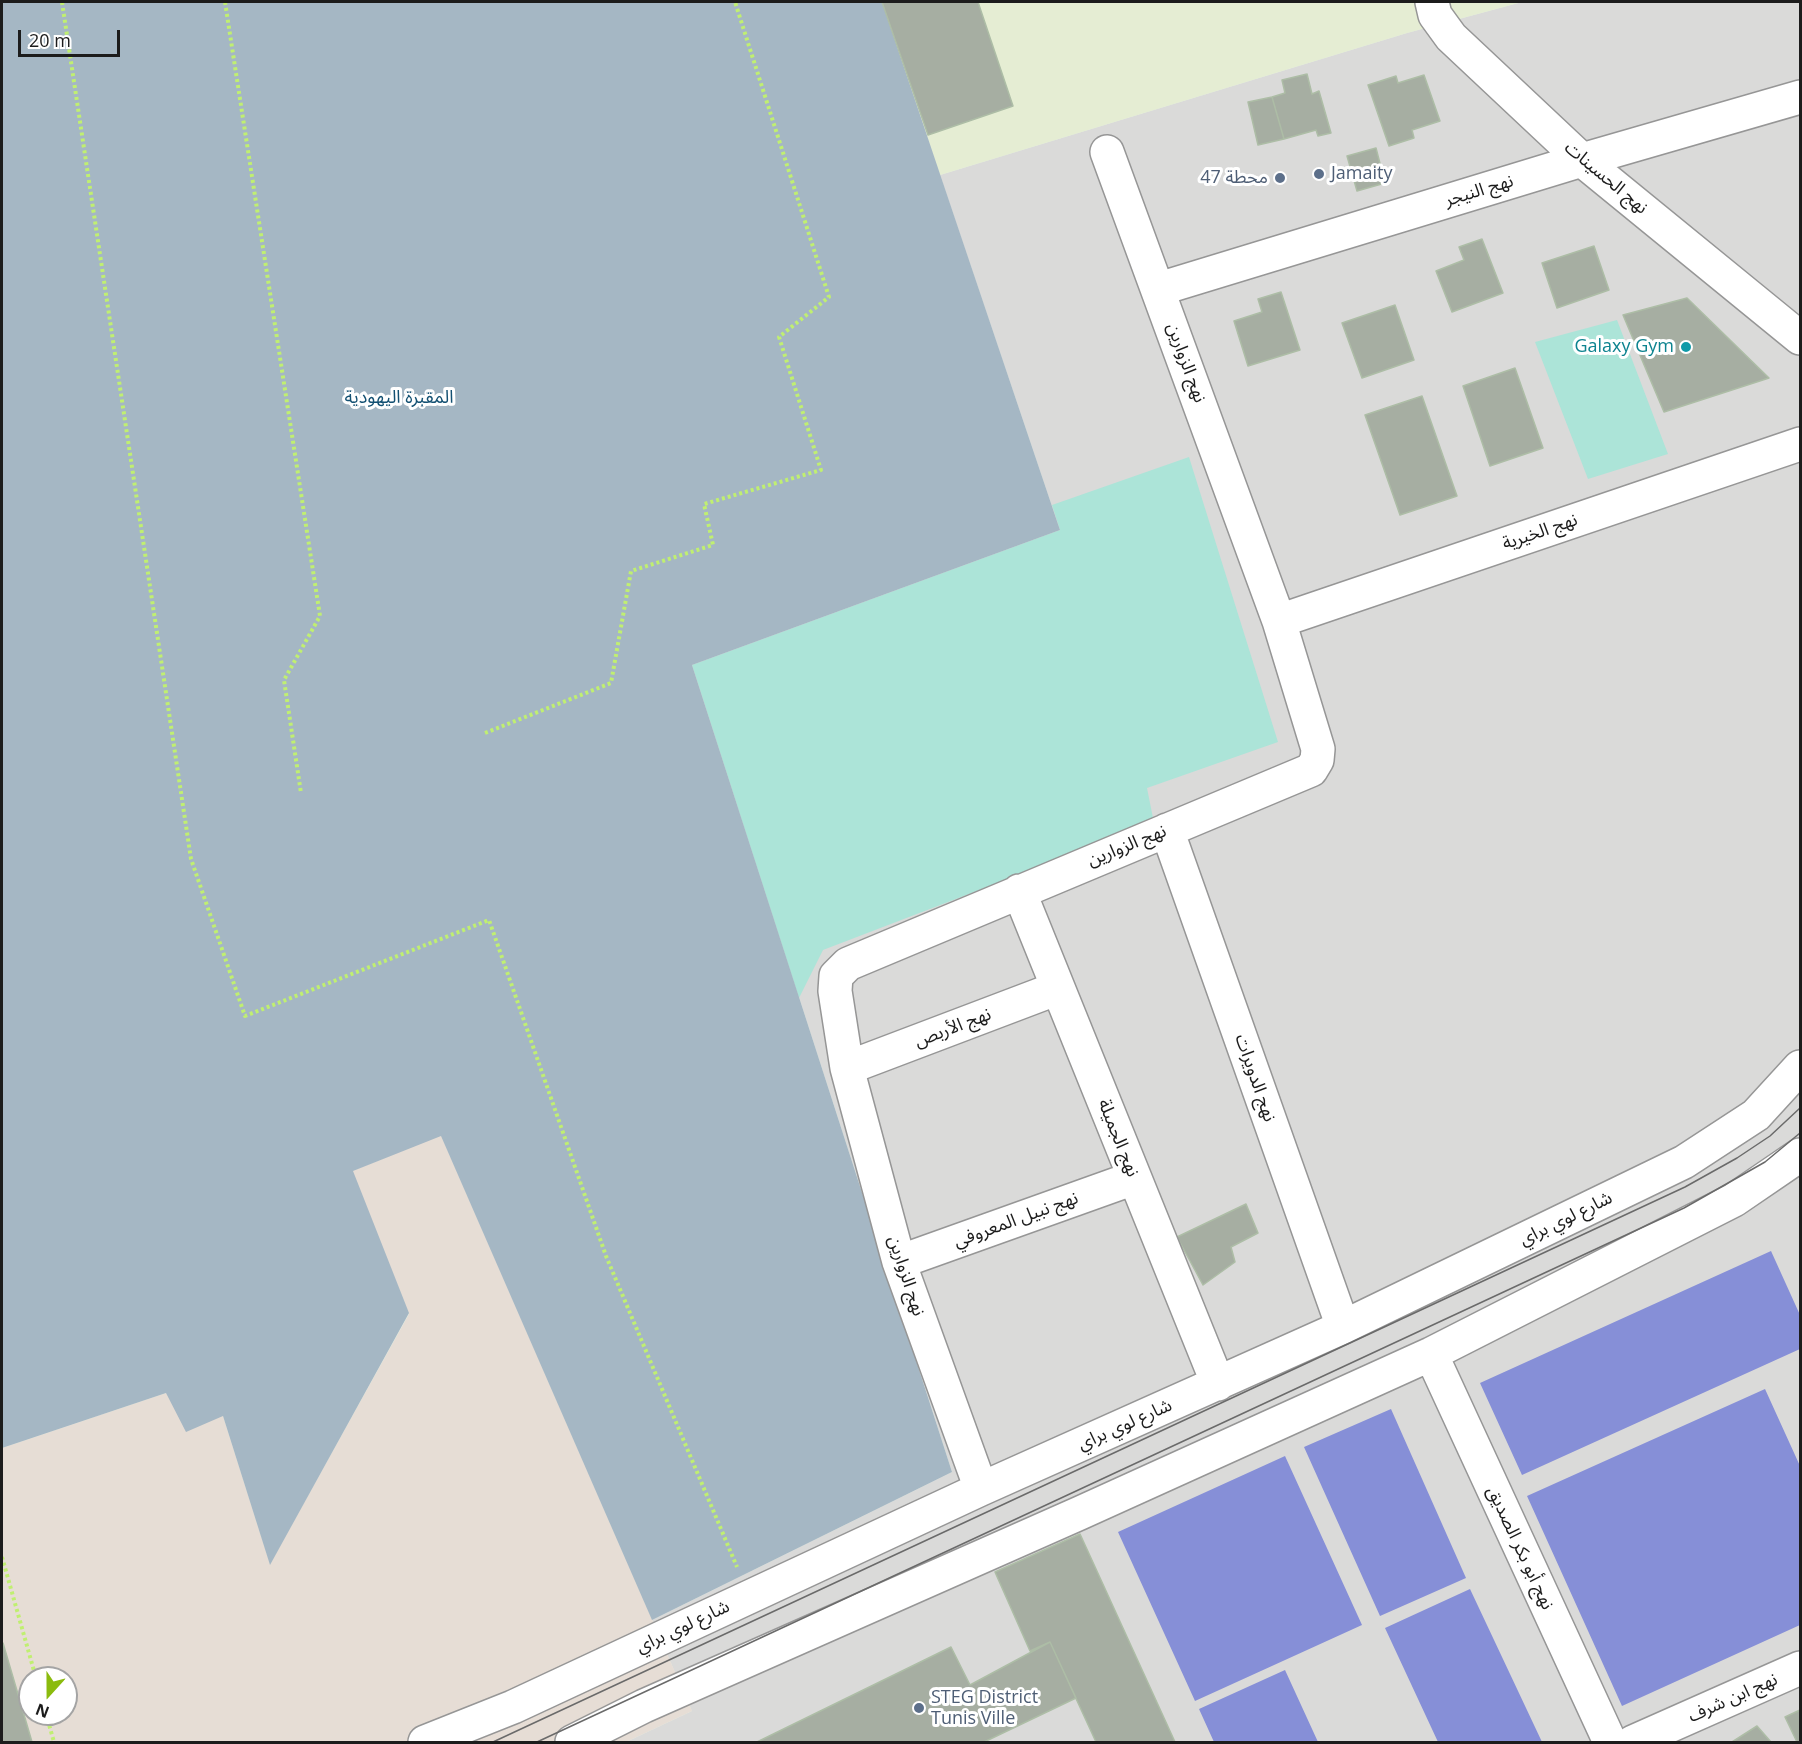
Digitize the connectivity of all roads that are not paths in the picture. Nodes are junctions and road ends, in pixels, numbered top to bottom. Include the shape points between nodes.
1 (1432, 2) edge
2 (1800, 97) edge
3 (1107, 152) dead end
4 (1582, 160) junction
5 (1159, 289) junction
6 (1800, 338) edge
7 (1800, 444) edge
8 (1279, 621) junction
9 (1167, 830) junction
10 (1019, 891) junction
11 (1058, 988) junction
12 (848, 1068) junction
13 (1800, 1068) edge
14 (1800, 1155) edge
15 (1134, 1178) junction
16 (899, 1262) junction
17 (1343, 1327) junction
18 (1431, 1354) junction
19 (1218, 1384) junction
20 (981, 1489) junction
21 (1800, 1668) edge
22 (425, 1743) edge
23 (572, 1743) edge
24 (1610, 1743) edge
25 (1633, 1743) edge

1 - 4 street, نهج الحسينات via 1435,15 1450,37
2 - 4 street, نهج النيجر
3 - 5 street, نهج الزوارين
4 - 5 street, نهج النيجر
4 - 6 street, نهج الحسينات
5 - 8 street, نهج الزوارين
7 - 8 street, نهج الخيرية
8 - 9 street, نهج الزوارين via 1316,736 1317,760 1311,770
9 - 10 street, نهج الزوارين
9 - 17 street, نهج الدويرات
10 - 11 street, نهج الجميلة
10 - 12 street, نهج الزوارين via 841,968 834,983
11 - 12 street, نهج الأربص
11 - 15 street, نهج الجميلة
12 - 16 street, نهج الزوارين
13 - 17 street, شارع لوي براي via 1756,1115 1684,1162
14 - 18 street via 1734,1200
15 - 16 street, نهج نبيل المعروفي
15 - 19 street, نهج الجميلة
16 - 20 street, نهج الزوارين
17 - 19 street, شارع لوي براي
18 - 23 street via 644,1706
18 - 24 street, نهج أبو بكر الصديق
19 - 20 street, شارع لوي براي
20 - 22 street, شارع لوي براي via 513,1707
21 - 25 street, نهج ابن شرف

